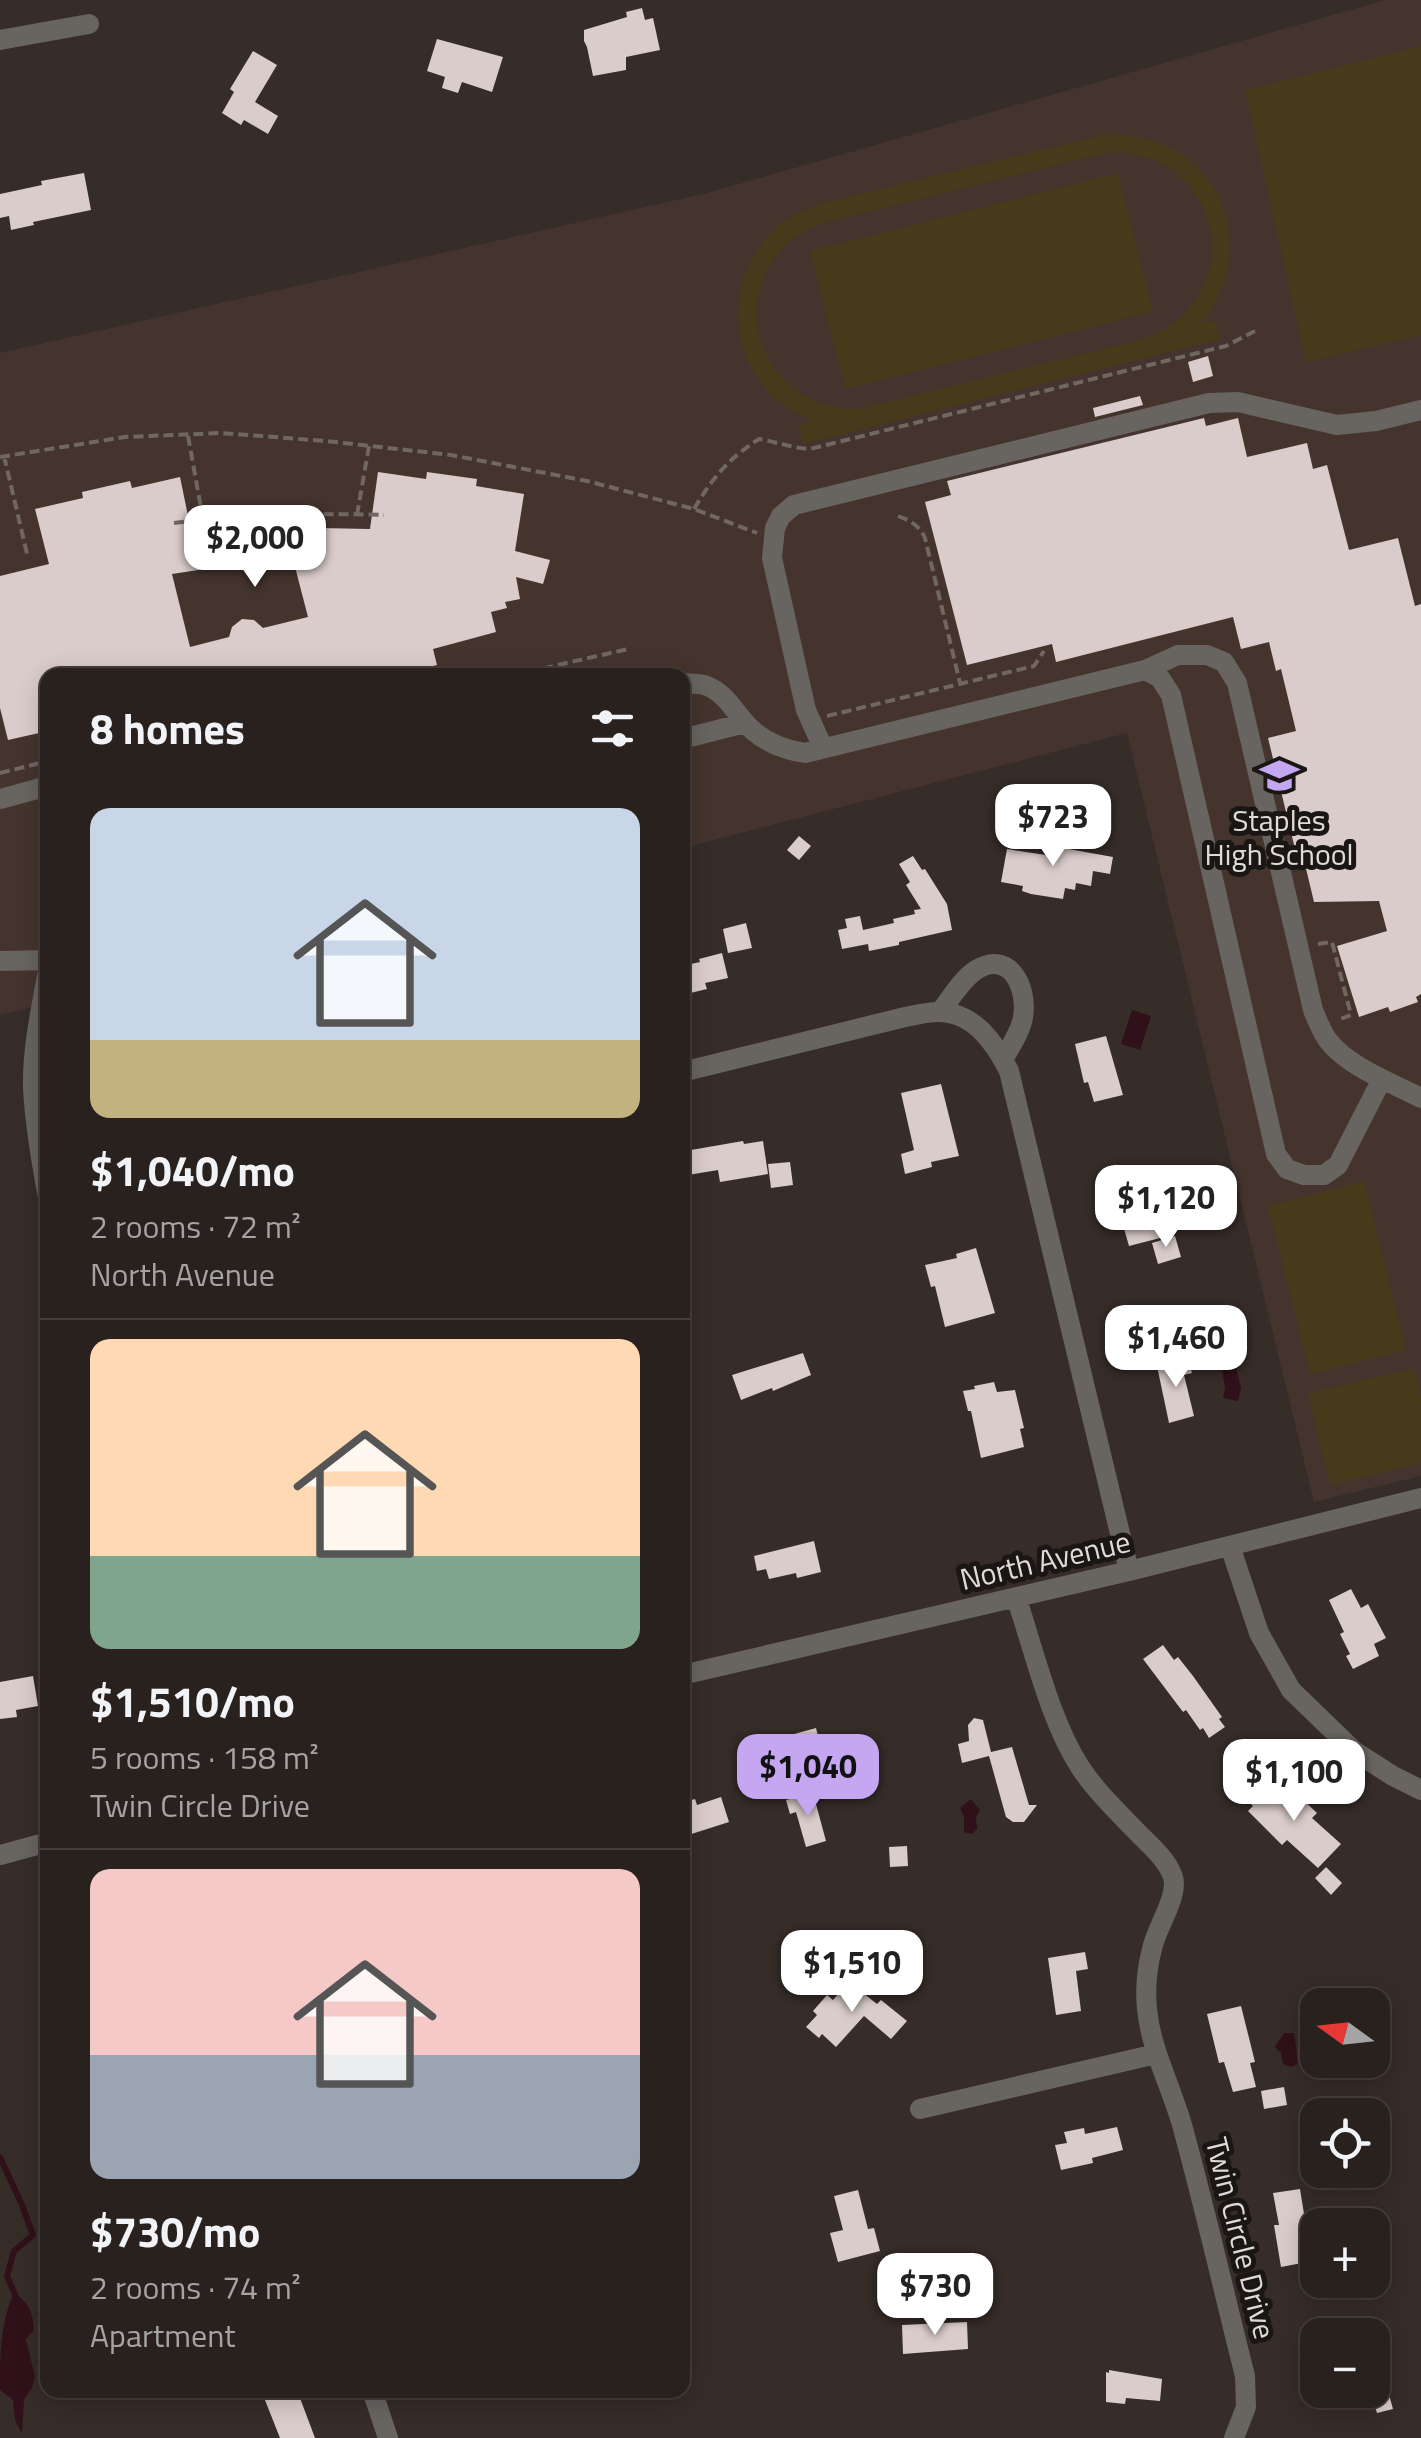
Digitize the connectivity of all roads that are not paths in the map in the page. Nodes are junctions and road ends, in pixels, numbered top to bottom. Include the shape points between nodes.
1 (89, 24) dead end
2 (0, 40) edge
3 (1421, 410) edge
4 (1145, 670) junction
5 (690, 684) edge
6 (745, 724) junction
7 (690, 737) edge
8 (823, 748) junction
9 (40, 788) edge
10 (0, 799) edge
11 (40, 960) edge
12 (0, 961) edge
13 (940, 1012) junction
14 (40, 1013) edge
15 (1003, 1060) junction
16 (690, 1070) edge
17 (1382, 1078) junction
18 (1421, 1098) edge
19 (40, 1157) edge
20 (1421, 1498) edge
21 (1230, 1546) junction
22 (1130, 1571) junction
23 (1016, 1597) junction
24 (690, 1673) edge
25 (1421, 1790) edge
26 (40, 1844) edge
27 (0, 1855) edge
28 (1156, 2054) junction
29 (920, 2109) dead end
30 (375, 2398) edge
31 (388, 2438) edge
32 (1234, 2438) edge

1 - 2 street
3 - 8 street via 1337,425 1238,402 1209,403 794,505 781,516 772,558 806,710
4 - 8 street
4 - 17 street via 1178,655 1207,655 1233,674 1313,1010 1342,1056
4 - 17 street via 1171,695 1276,1154 1287,1169 1324,1174 1338,1165
5 - 6 street via 727,699
6 - 7 street
6 - 8 street via 784,750
9 - 10 street
11 - 12 street
13 - 15 street via 976,1026
13 - 15 street via 977,969 1007,966 1016,975 1024,1017
13 - 16 street
14 - 19 street via 33,1085
15 - 22 street
17 - 18 street
20 - 21 street, North Avenue
21 - 22 street, North Avenue
21 - 25 street via 1259,1633 1292,1690 1354,1751
22 - 23 street, North Avenue
23 - 24 street, North Avenue
23 - 28 street, Twin Circle Drive via 1070,1750 1174,1879 1146,1988
26 - 27 street
28 - 29 street
28 - 32 street, Twin Circle Drive via 1182,2123 1245,2376 1246,2407
30 - 31 street

